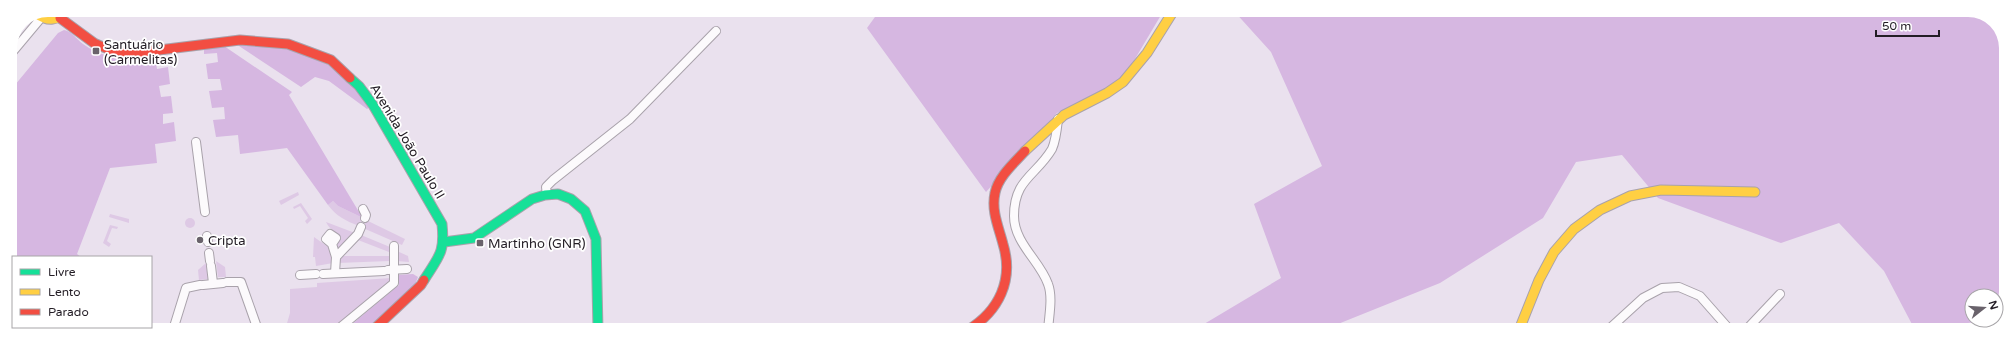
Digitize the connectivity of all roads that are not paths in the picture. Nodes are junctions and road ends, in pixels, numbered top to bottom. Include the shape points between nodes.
1 (1169, 17) edge
2 (44, 18) edge
3 (60, 18) joint
4 (37, 19) edge
5 (716, 31) dead end
6 (18, 45) edge
7 (1058, 119) junction
8 (196, 142) dead end
9 (1755, 192) dead end
10 (547, 195) junction
11 (363, 209) dead end
12 (204, 212) dead end
13 (365, 218) dead end
14 (361, 227) dead end
15 (444, 242) junction
16 (332, 244) dead end
17 (394, 246) dead end
18 (209, 250) dead end
19 (336, 257) junction
20 (407, 269) dead end
21 (388, 270) junction
22 (335, 273) junction
23 (300, 275) dead end
24 (213, 283) junction
25 (1780, 294) dead end
26 (175, 323) edge
27 (256, 323) edge
28 (345, 323) edge
29 (381, 323) edge
30 (598, 323) edge
31 (980, 323) edge
32 (1048, 323) edge
33 (1522, 323) edge
34 (1616, 323) edge
35 (1724, 323) edge
36 (1753, 323) edge

1 - 7 street via 1131,74 1114,90
2 - 3 street via 50,20
3 - 15 street, Avenida João Paulo II via 95,45 117,52 135,53 240,40 288,44 331,60 359,86 373,105 442,224
4 - 6 street
5 - 10 street via 630,119 553,180 546,187
7 - 31 street via 1008,170 997,185 994,202 1006,256 1004,286 996,307
7 - 32 street via 1052,148 1018,192 1014,219 1023,244 1049,286
8 - 12 street
9 - 33 street via 1661,190 1637,194 1597,212 1578,225 1553,253
10 - 15 street via 537,196 525,202 473,239
10 - 30 street via 567,197 576,202 593,225 596,239
11 - 13 street
14 - 19 street via 358,234
15 - 29 street via 442,251 421,285
16 - 19 street
17 - 21 street
18 - 24 street
19 - 22 street
20 - 21 street
21 - 22 street
21 - 28 street via 394,283
22 - 23 street
24 - 26 street via 186,288
24 - 27 street via 241,282
25 - 36 street
34 - 35 street via 1643,298 1662,288 1679,287 1700,296

